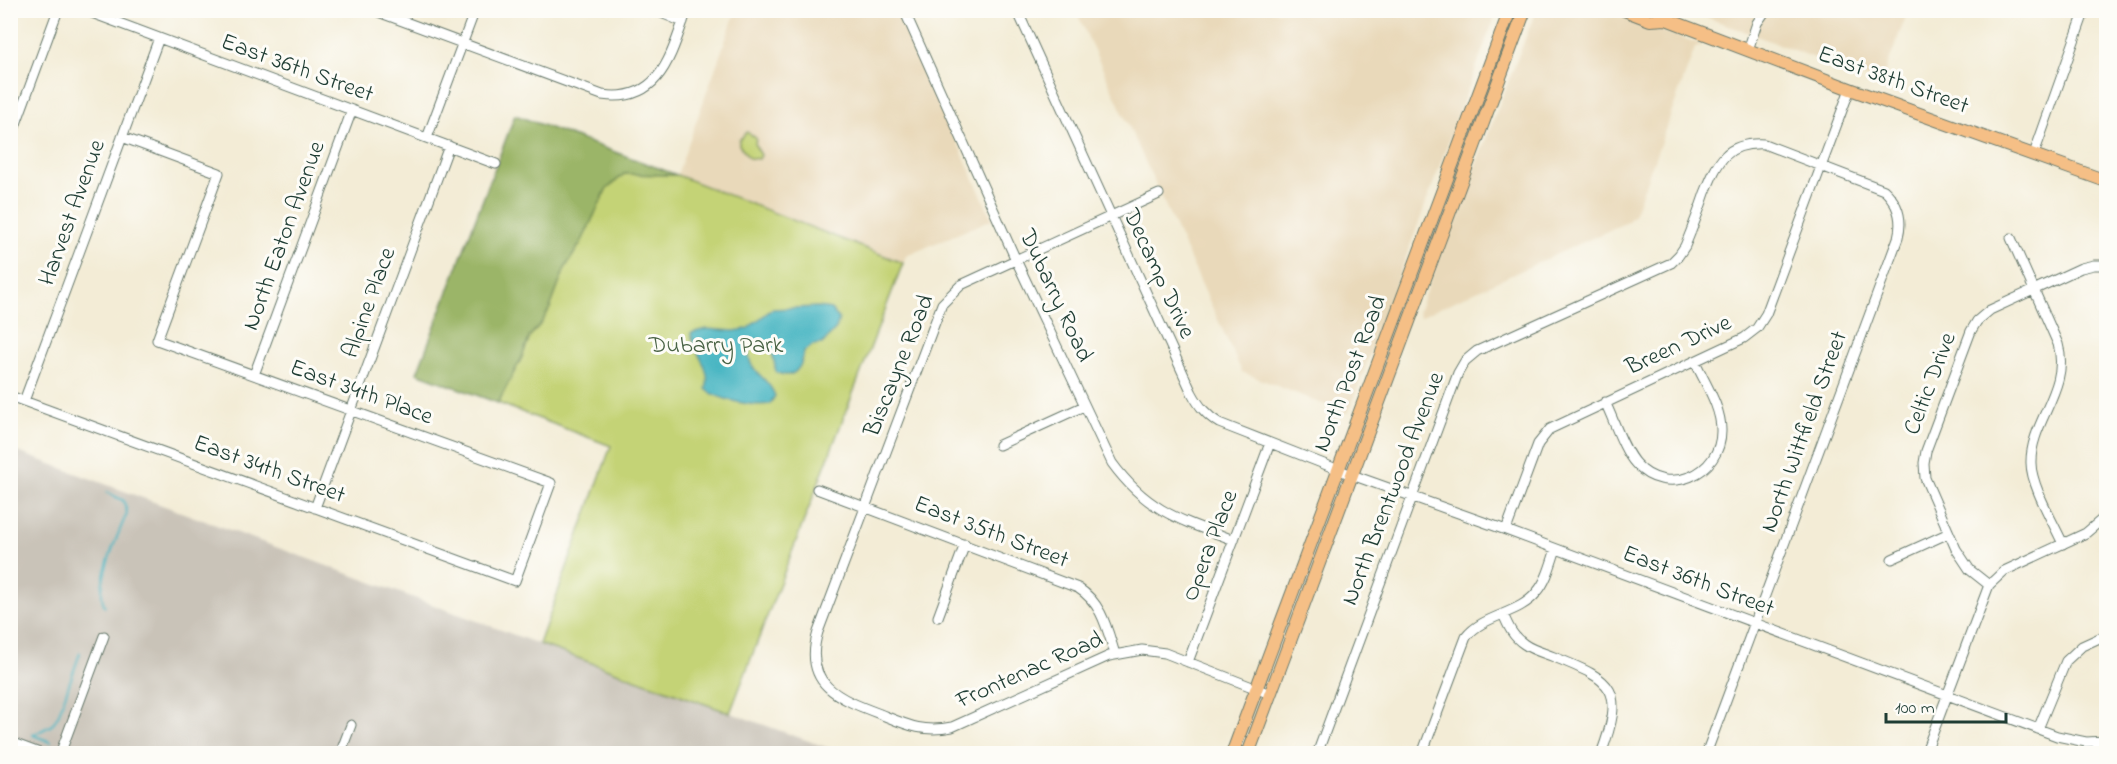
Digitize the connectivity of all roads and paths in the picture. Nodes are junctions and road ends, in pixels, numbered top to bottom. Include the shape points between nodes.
1 (58, 10) edge
2 (84, 10) edge
3 (373, 10) edge
4 (475, 10) edge
5 (654, 10) edge
6 (687, 10) edge
7 (904, 10) edge
8 (1017, 10) edge
9 (1510, 10) edge
10 (1525, 10) edge
11 (1624, 10) edge
12 (1766, 10) edge
13 (2085, 10) edge
14 (1663, 15) edge
15 (683, 21) junction
16 (159, 38) junction
17 (462, 43) junction
18 (1748, 50) junction
19 (1850, 88) junction
20 (352, 110) junction
21 (122, 137) junction
22 (427, 138) junction
23 (10, 140) edge
24 (449, 146) junction
25 (2034, 154) junction
26 (496, 164) dead end
27 (1821, 165) junction
28 (2106, 181) edge
29 (1159, 194) dead end
30 (1110, 216) junction
31 (2011, 238) dead end
32 (1016, 260) junction
33 (2106, 265) edge
34 (2034, 290) junction
35 (1695, 361) junction
36 (254, 375) junction
37 (10, 396) edge
38 (24, 401) junction
39 (1605, 402) junction
40 (1084, 406) junction
41 (351, 411) junction
42 (1270, 443) junction
43 (999, 445) dead end
44 (1345, 472) junction
45 (817, 489) dead end
46 (1413, 496) junction
47 (866, 507) junction
48 (315, 508) junction
49 (2106, 516) edge
50 (1506, 530) junction
51 (1949, 533) junction
52 (1234, 540) junction
53 (965, 544) junction
54 (2063, 544) junction
55 (1556, 549) junction
56 (1892, 559) dead end
57 (515, 581) joint
58 (1989, 585) junction
59 (1503, 614) junction
60 (938, 617) dead end
61 (1755, 624) junction
62 (2106, 634) edge
63 (105, 636) dead end
64 (1115, 654) junction
65 (1188, 662) junction
66 (818, 671) joint
67 (1256, 688) junction
68 (1270, 694) junction
69 (1946, 695) junction
70 (351, 725) dead end
71 (2038, 729) junction
72 (2106, 741) edge
73 (10, 742) edge
74 (42, 753) edge
75 (60, 753) edge
76 (340, 753) edge
77 (1232, 753) edge
78 (1248, 753) edge
79 (1317, 753) edge
80 (1422, 753) edge
81 (1601, 753) edge
82 (1706, 753) edge
83 (1925, 753) edge

1 - 23 street
2 - 16 street, East 36th Street
3 - 17 street
4 - 17 street
5 - 15 street
6 - 15 street
7 - 32 street, Dubarry Road
8 - 30 street, Decamp Drive
9 - 44 main road, North Post Road
10 - 44 main road, North Post Road
11 - 14 main road, East 38th Street via 1650,20
12 - 18 street
13 - 25 street
14 - 18 main road, East 38th Street
15 - 17 street via 658,78 628,96 602,95
16 - 20 street, East 36th Street
16 - 21 street, Harvest Avenue
17 - 22 street
18 - 19 main road, East 38th Street
19 - 25 main road, East 38th Street
19 - 27 street, Breen Drive
20 - 22 street, East 36th Street
20 - 36 street, North Eaton Avenue
21 - 36 street, East 34th Place via 219,173 157,340
21 - 38 street, Harvest Avenue
22 - 24 street, East 36th Street
24 - 26 street, East 36th Street
24 - 41 street, Alpine Place
25 - 28 main road, East 38th Street
27 - 35 street, Breen Drive via 1763,320 1744,338
27 - 46 street, North Brentwood Avenue via 1764,144 1735,148 1716,166 1687,243 1674,260 1474,353 1458,374
27 - 61 street, North Wittfield Street via 1884,190 1896,204 1900,230
29 - 30 street, Biscayne Road
30 - 32 street, Biscayne Road
30 - 42 street, Decamp Drive via 1201,409 1219,423
31 - 34 street
32 - 40 street, Dubarry Road
32 - 47 street, Biscayne Road via 961,285 940,307
33 - 34 street, Celtic Drive via 2087,266
34 - 51 street, Celtic Drive via 1990,310 1975,324 1926,452 1925,478
34 - 54 street via 2058,344 2061,362 2033,448 2031,470
35 - 39 street, Breen Drive
35 - 39 street via 1718,411 1721,429 1714,458 1692,477 1662,480 1637,466
36 - 41 street, East 34th Place
37 - 38 street, East 34th Street
38 - 48 street, East 34th Street
39 - 50 street, Breen Drive via 1558,424 1543,436
40 - 43 street
40 - 52 street, Dubarry Road via 1112,463 1135,492 1175,519
41 - 48 street, Alpine Place
41 - 57 street, East 34th Place via 551,483
42 - 44 street, Decamp Drive
42 - 52 street, Opera Place
44 - 46 street, East 36th Street
44 - 67 main road, North Post Road
44 - 68 main road, North Post Road
45 - 47 street, East 35th Street
46 - 50 street, East 36th Street
46 - 79 street, North Brentwood Avenue
47 - 53 street, East 35th Street
47 - 66 street, Biscayne Road via 818,632
48 - 57 street, East 34th Street
49 - 54 street via 2092,529
50 - 55 street, East 36th Street
51 - 56 street
51 - 58 street, Celtic Drive via 1965,564
52 - 65 street, Opera Place
53 - 60 street
53 - 64 street, East 35th Street via 1082,590 1101,612
54 - 58 street via 2000,573
55 - 59 street via 1538,592 1522,606
55 - 61 street, East 36th Street
58 - 69 street
59 - 80 street via 1473,629 1464,640
59 - 81 street via 1524,645 1588,671 1604,683 1614,714
61 - 69 street, East 36th Street
61 - 82 street, North Wittfield Street
62 - 71 street via 2076,650 2066,661
63 - 75 street
64 - 65 street, Frontenac Road via 1154,651
64 - 66 street, Frontenac Road via 952,727 934,730 915,728 844,700 828,688
65 - 67 street, Frontenac Road
67 - 68 street, Frontenac Road
67 - 77 main road, North Post Road
68 - 78 main road, North Post Road
69 - 71 street, East 36th Street
69 - 83 street
70 - 76 street
71 - 72 street, East 36th Street via 2075,740
73 - 74 street

